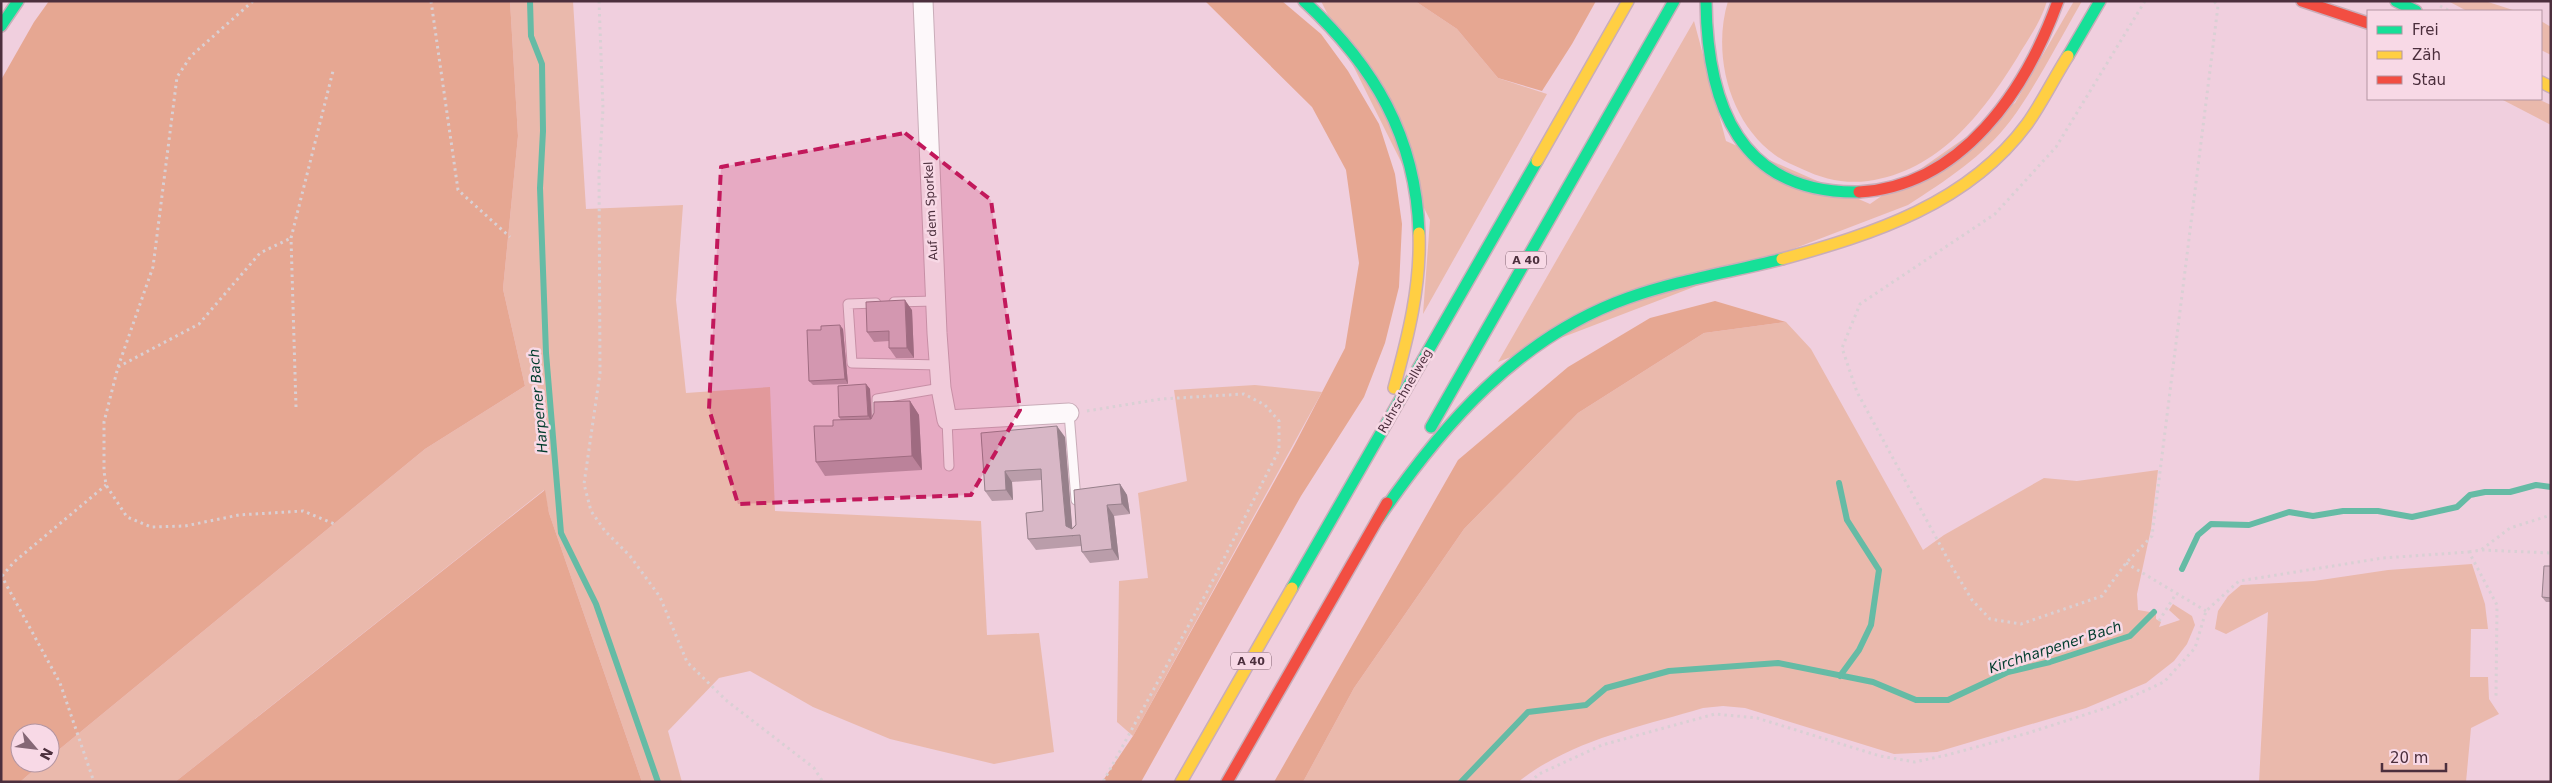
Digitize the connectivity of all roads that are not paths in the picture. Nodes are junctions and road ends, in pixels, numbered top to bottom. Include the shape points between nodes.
1 (18, 1) edge
2 (923, 1) edge
3 (1304, 1) edge
4 (1628, 1) edge
5 (1674, 1) edge
6 (1706, 1) edge
7 (2058, 1) edge
8 (2064, 1) edge
9 (2100, 1) edge
10 (2302, 1) edge
11 (2331, 1) edge
12 (2396, 1) edge
13 (2414, 10) edge
14 (2365, 22) edge
15 (2051, 24) junction
16 (1, 26) edge
17 (935, 301) junction
18 (939, 365) junction
19 (941, 388) junction
20 (1069, 413) joint
21 (948, 420) junction
22 (878, 427) edge
23 (949, 466) dead end
24 (1345, 497) junction
25 (1077, 513) edge
26 (1378, 519) junction
27 (1181, 782) edge
28 (1227, 782) edge

1 - 16 main road
2 - 17 street, Auf dem Sporkel
3 - 24 main road via 1333,27 1372,75 1399,130 1415,182 1420,227 1414,312 1406,350 1389,402
4 - 24 main road, Ruhrschnellweg / A 40
5 - 26 main road, A 40
6 - 15 main road via 1712,80 1720,107 1738,141 1780,176 1833,192 1894,189 1942,165 1982,130 2003,104 2024,74
7 - 15 main road
8 - 15 main road
9 - 26 main road via 2025,127 1990,164 1960,188 1926,210 1890,226 1755,267 1648,292 1607,306 1565,326 1487,383 1424,453
10 - 14 main road
11 - 14 street
12 - 13 main road
17 - 18 street, Auf dem Sporkel
17 - 18 lane via 848,304 852,363
18 - 19 street, Auf dem Sporkel
19 - 21 street, Auf dem Sporkel
19 - 22 lane via 877,399
20 - 21 street
20 - 25 lane
21 - 23 lane, Auf dem Sporkel
24 - 27 main road, Ruhrschnellweg / A 40
26 - 28 main road, A 40

